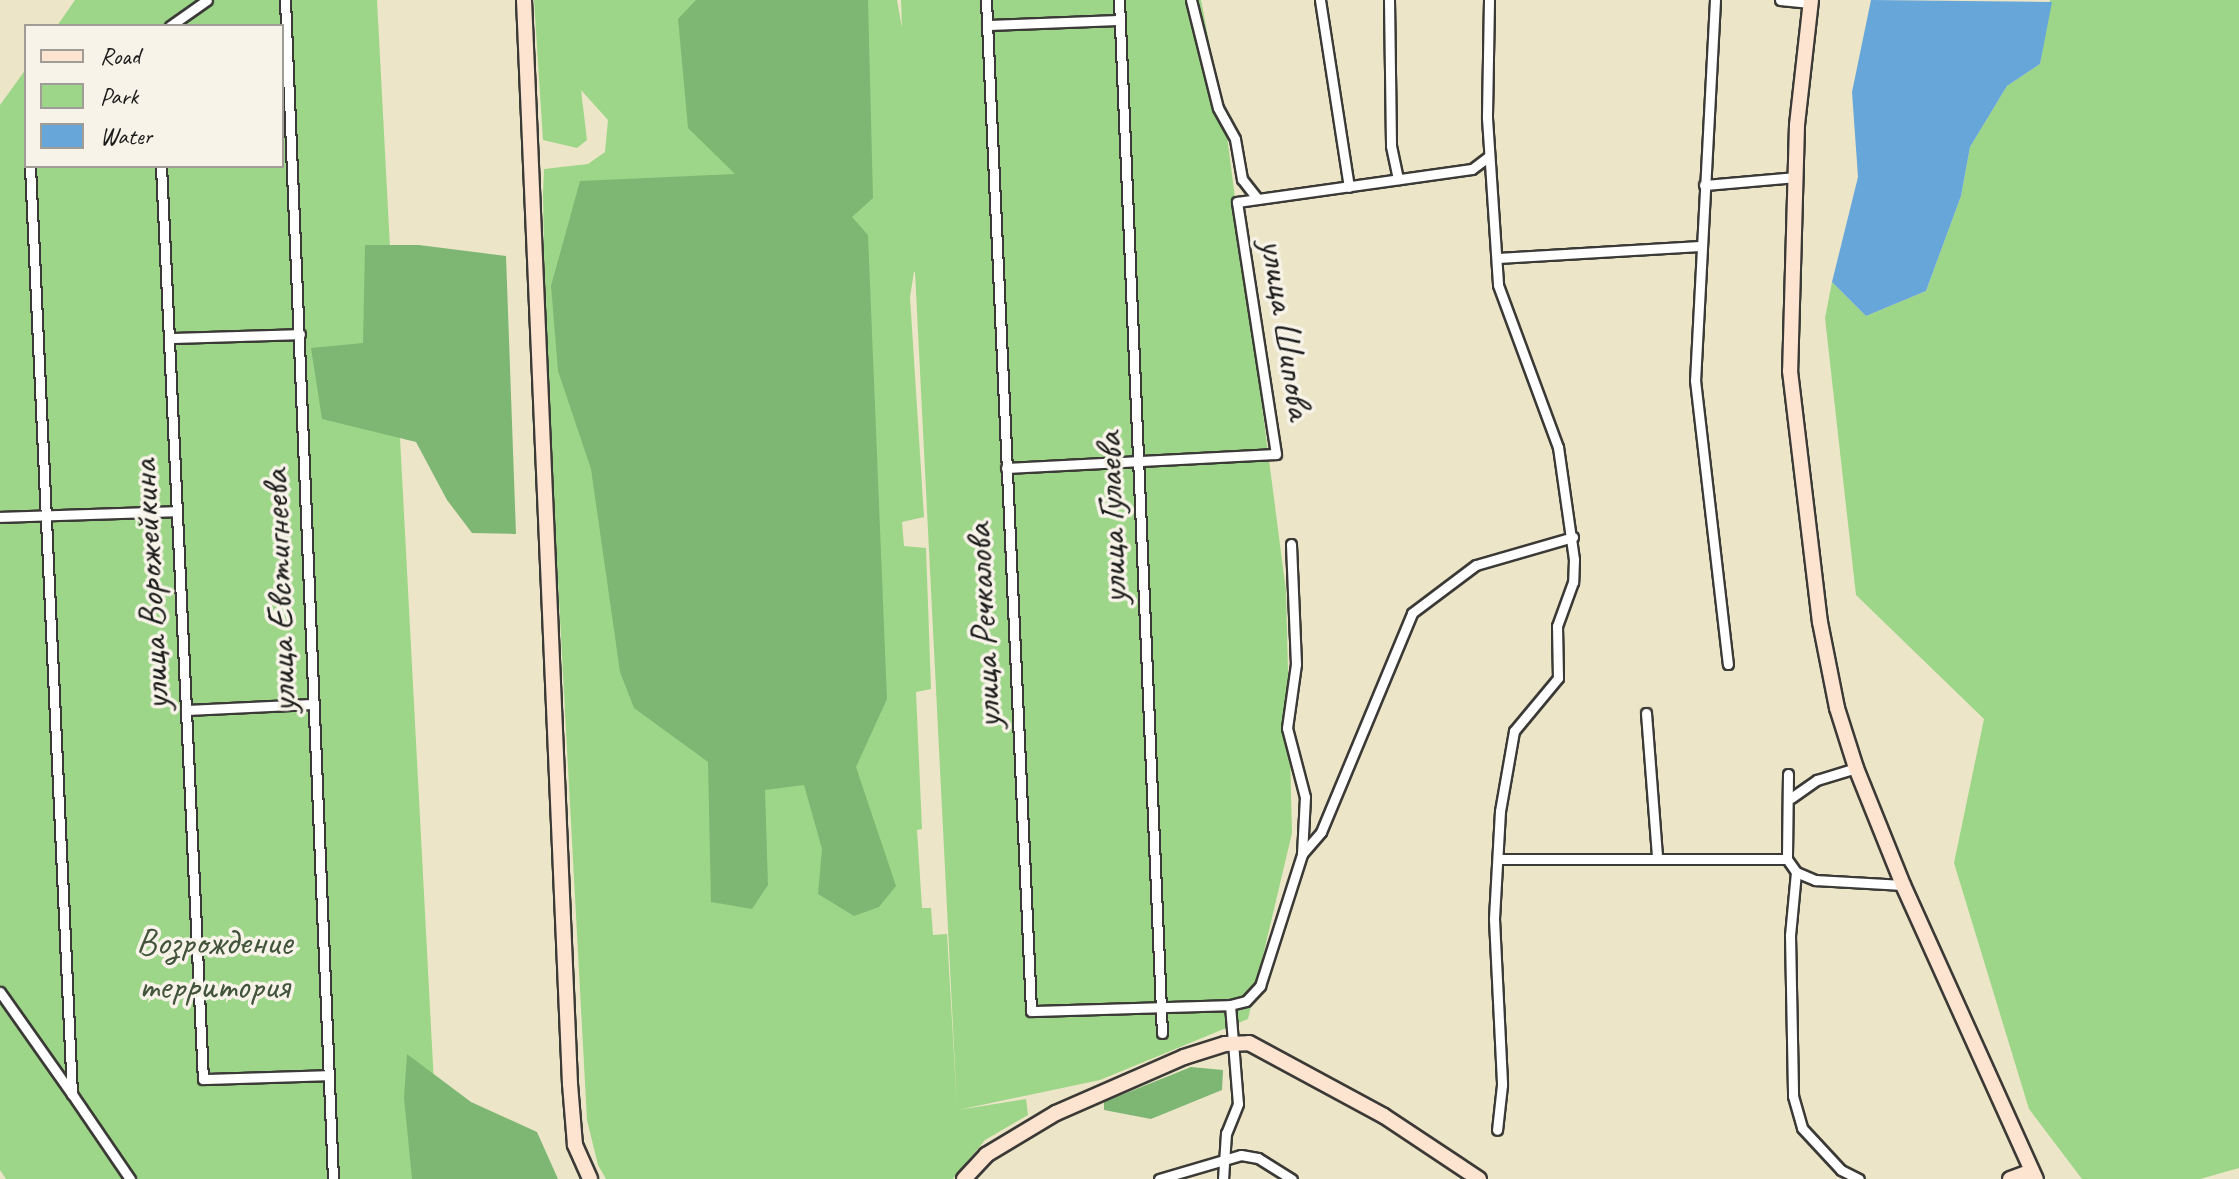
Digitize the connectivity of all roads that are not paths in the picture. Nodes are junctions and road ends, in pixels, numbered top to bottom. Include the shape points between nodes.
1 (207, 0) edge
2 (285, 0) edge
3 (524, 0) edge
4 (986, 0) edge
5 (1119, 0) edge
6 (1191, 0) edge
7 (1320, 0) edge
8 (1389, 0) edge
9 (1489, 0) edge
10 (1715, 0) edge
11 (1780, 0) edge
12 (1811, 1) edge
13 (1120, 20) junction
14 (173, 24) edge
15 (987, 25) junction
16 (1489, 156) junction
17 (30, 168) edge
18 (161, 168) edge
19 (1795, 177) junction
20 (1398, 179) junction
21 (1704, 185) junction
22 (1349, 187) junction
23 (1256, 197) junction
24 (1700, 246) junction
25 (1498, 258) junction
26 (300, 334) junction
27 (169, 338) junction
28 (1138, 463) junction
29 (1006, 468) junction
30 (177, 511) junction
31 (45, 515) junction
32 (0, 517) edge
33 (1573, 537) junction
34 (1291, 544) dead end
35 (1728, 664) dead end
36 (313, 704) junction
37 (186, 710) junction
38 (1646, 713) dead end
39 (1856, 768) junction
40 (1788, 774) dead end
41 (1791, 798) junction
42 (1302, 854) junction
43 (1657, 856) junction
44 (1500, 859) junction
45 (1787, 859) junction
46 (1796, 872) junction
47 (1903, 885) junction
48 (0, 992) edge
49 (1161, 1005) junction
50 (1230, 1005) junction
51 (1162, 1033) dead end
52 (1232, 1044) junction
53 (329, 1075) junction
54 (72, 1094) junction
55 (1497, 1130) dead end
56 (1223, 1158) junction
57 (2034, 1175) edge
58 (130, 1179) edge
59 (333, 1179) edge
60 (590, 1179) edge
61 (964, 1179) edge
62 (1159, 1179) edge
63 (1223, 1179) edge
64 (1292, 1179) edge
65 (1479, 1179) edge
66 (1859, 1179) edge
67 (2010, 1179) edge

1 - 14 street
2 - 26 street, улица Евстигнеева
3 - 60 main road via 570,1084 575,1145
4 - 15 street, улица Речкалова
5 - 13 street, улица Гулаева
6 - 23 street via 1218,108 1235,139 1242,179
7 - 22 street
8 - 20 street via 1391,146
9 - 16 street
10 - 21 street
11 - 12 street
12 - 19 main road
13 - 15 street
13 - 28 street, улица Гулаева
15 - 29 street, улица Речкалова
16 - 20 street via 1472,169
16 - 25 street
17 - 31 street
18 - 27 street, улица Ворожейкина
19 - 21 street
19 - 39 main road via 1790,371 1797,452 1820,622 1837,708
20 - 22 street
21 - 24 street
22 - 23 street
23 - 28 street, улица Шипова via 1237,202 1276,454
24 - 25 street
24 - 35 street via 1695,380
25 - 33 street via 1500,298 1558,447
26 - 27 street
26 - 36 street, улица Евстигнеева
27 - 30 street, улица Ворожейкина
28 - 29 street, улица Шипова
28 - 49 street, улица Гулаева
29 - 49 street, улица Речкалова via 1031,1011
30 - 31 street
30 - 37 street, улица Ворожейкина
31 - 32 street
31 - 54 street
33 - 42 street via 1476,565 1412,613 1321,832
33 - 44 street via 1573,582 1557,626 1558,678 1514,731 1496,841
34 - 42 street via 1296,664 1287,728 1305,797
36 - 37 street
36 - 53 street, улица Евстигнеева
37 - 53 street, улица Ворожейкина via 203,1079
38 - 43 street
39 - 41 street via 1817,780
39 - 47 main road
40 - 41 street
41 - 45 street
42 - 50 street via 1260,986 1246,1001
43 - 44 street
43 - 45 street
44 - 55 street via 1494,919 1502,1085
45 - 46 street
46 - 47 street via 1815,880
46 - 66 street via 1790,1007 1797,1118 1841,1170
47 - 57 main road
48 - 54 street
49 - 50 street, улица Речкалова
49 - 51 street, улица Гулаева
50 - 52 street
52 - 56 street via 1238,1104
52 - 61 main road via 1184,1057 1056,1113 1003,1143
52 - 65 main road via 1249,1043 1278,1055
53 - 59 street, улица Евстигнеева
54 - 58 street
56 - 62 street
56 - 63 street
56 - 64 street via 1258,1158
57 - 67 main road

